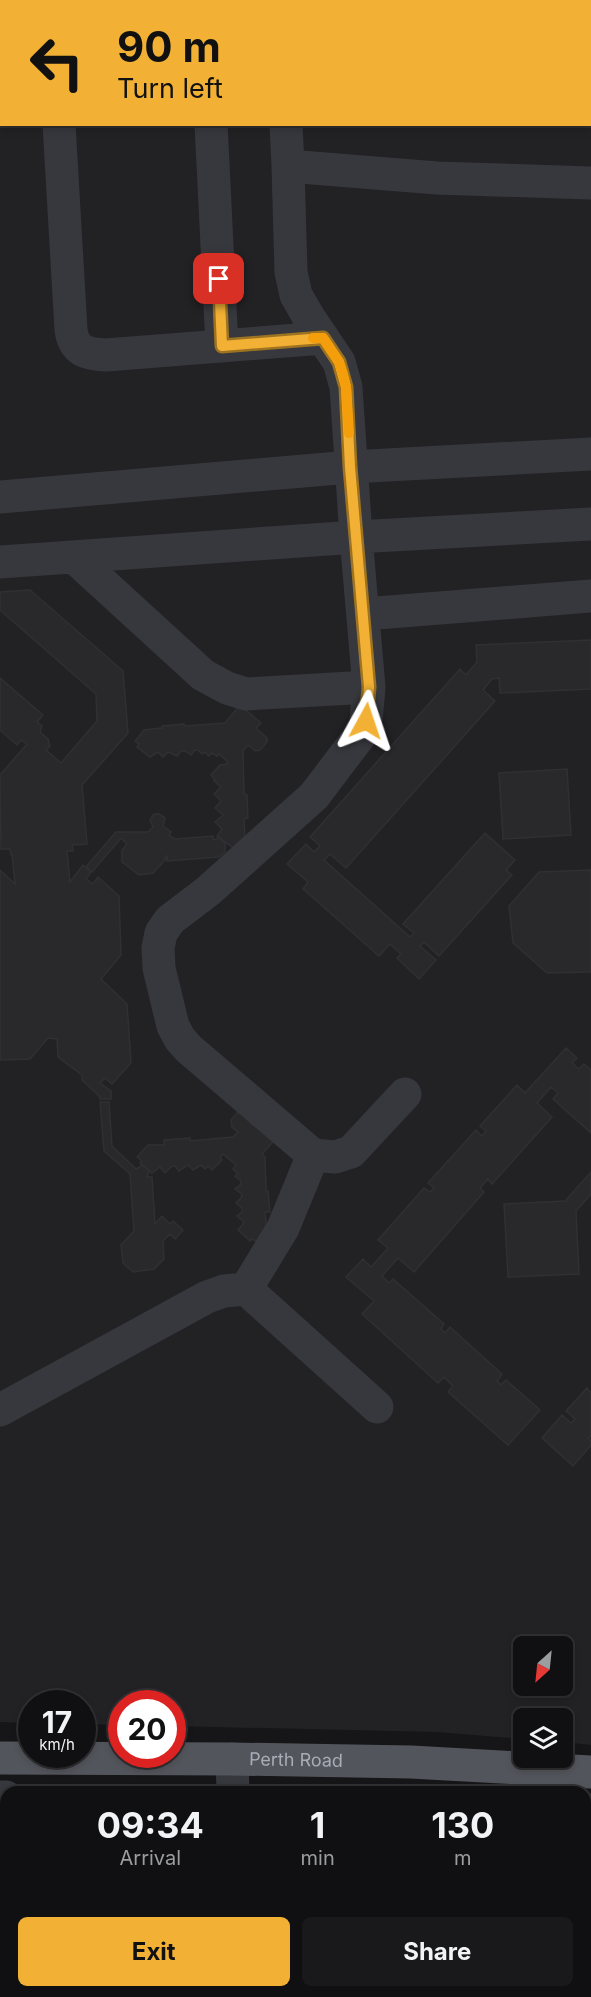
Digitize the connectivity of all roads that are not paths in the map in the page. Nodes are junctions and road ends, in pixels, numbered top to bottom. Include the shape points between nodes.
1 (59, 126) edge
2 (211, 126) edge
3 (286, 126) edge
4 (288, 166) junction
5 (591, 183) edge
6 (323, 338) junction
7 (222, 346) junction
8 (591, 454) edge
9 (350, 467) junction
10 (0, 497) edge
11 (591, 524) edge
12 (356, 537) junction
13 (74, 556) junction
14 (0, 562) edge
15 (591, 597) edge
16 (364, 614) junction
17 (369, 687) junction
18 (405, 1094) dead end
19 (313, 1155) junction
20 (246, 1289) junction
21 (377, 1407) dead end
22 (0, 1410) edge
23 (0, 1758) edge
24 (232, 1759) junction
25 (591, 1772) edge
26 (233, 1786) edge

1 - 7 street via 72,340 85,352 95,354
2 - 7 street
3 - 4 street
4 - 5 street via 426,177
4 - 6 street via 291,272 296,295
6 - 7 street
6 - 9 street via 339,362 346,387
8 - 9 street
9 - 10 street
9 - 12 street
11 - 12 street
12 - 13 street
12 - 16 street
13 - 14 street
13 - 17 street via 203,675 227,688 246,694
15 - 16 street
16 - 17 street
17 - 19 street via 361,734 314,796 170,920 161,933 158,948 173,1026 180,1039
18 - 19 street via 351,1152 335,1157
19 - 20 street via 283,1228
20 - 21 street
20 - 22 street via 207,1297
23 - 24 main road, Perth Road
24 - 25 main road, Perth Road via 411,1762
24 - 26 street

